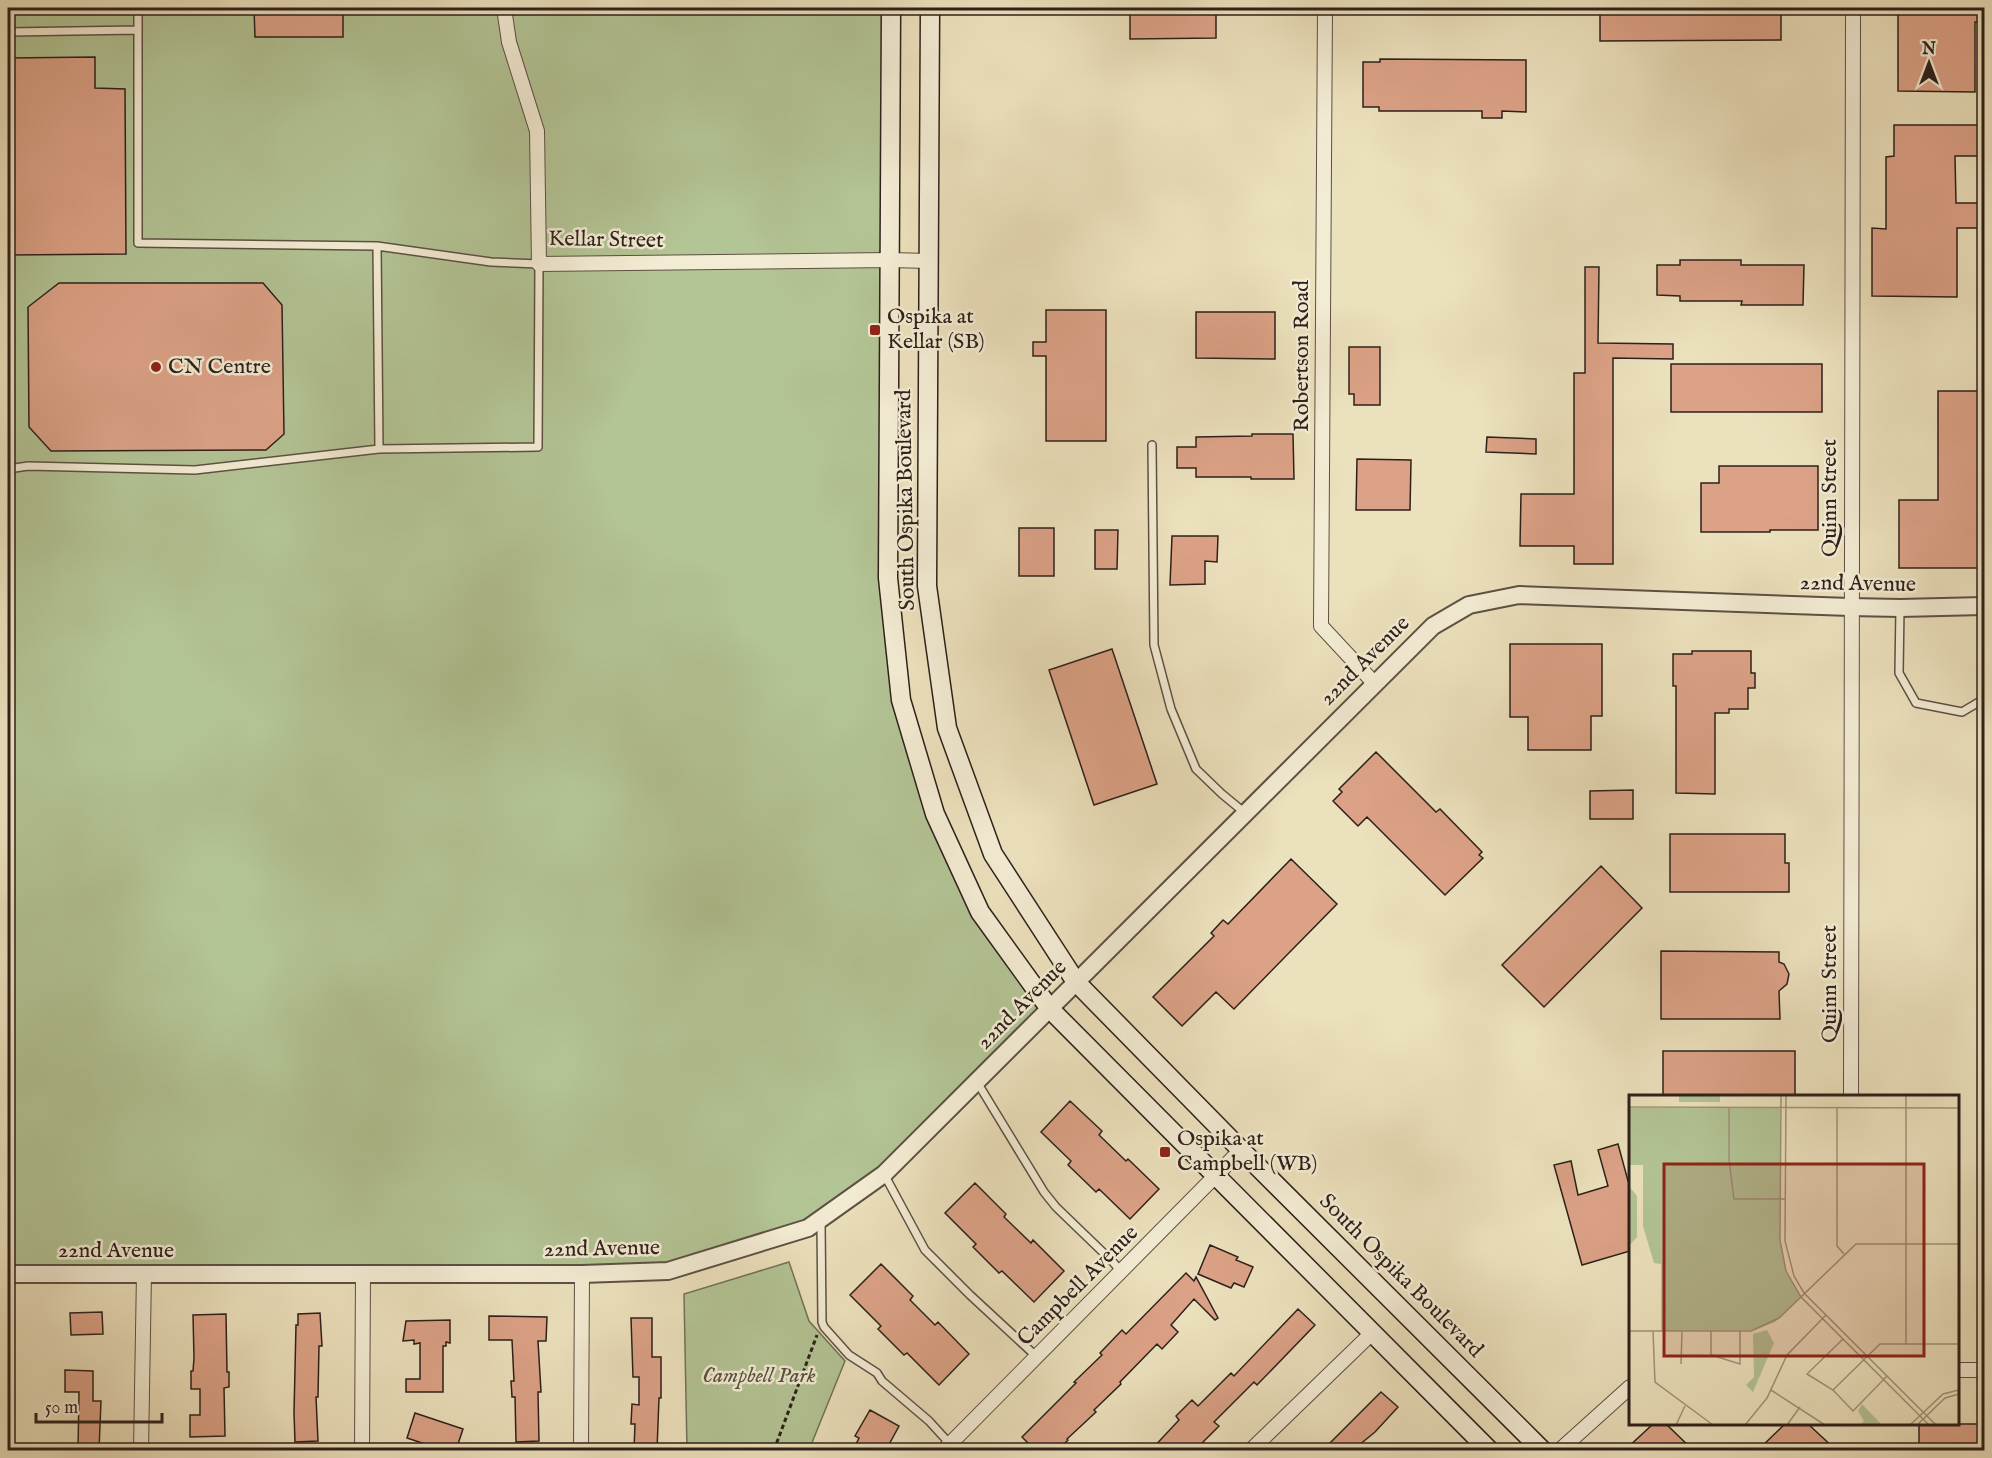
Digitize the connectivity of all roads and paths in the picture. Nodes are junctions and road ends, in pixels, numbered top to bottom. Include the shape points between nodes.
1 (138, 8) edge
2 (504, 8) edge
3 (891, 8) edge
4 (930, 8) edge
5 (1325, 8) edge
6 (1853, 8) edge
7 (138, 30) junction
8 (8, 32) edge
9 (377, 246) junction
10 (890, 260) junction
11 (928, 261) junction
12 (539, 264) junction
13 (1152, 445) dead end
14 (379, 449) junction
15 (8, 469) edge
16 (1984, 606) edge
17 (1850, 607) junction
18 (1900, 608) junction
19 (1375, 684) junction
20 (1984, 699) edge
21 (1245, 813) junction
22 (1076, 982) junction
23 (1050, 1009) junction
24 (977, 1082) junction
25 (1851, 1095) edge
26 (1241, 1150) junction
27 (884, 1174) junction
28 (1216, 1176) junction
29 (821, 1218) junction
30 (1121, 1272) junction
31 (363, 1273) junction
32 (8, 1274) edge
33 (144, 1274) junction
34 (582, 1274) junction
35 (822, 1322) junction
36 (1372, 1334) junction
37 (1037, 1357) junction
38 (1959, 1370) edge
39 (1984, 1370) edge
40 (1629, 1388) edge
41 (947, 1447) edge
42 (141, 1450) edge
43 (362, 1450) edge
44 (581, 1450) edge
45 (774, 1450) edge
46 (1251, 1450) edge
47 (1489, 1450) edge
48 (1542, 1450) edge
49 (1560, 1450) edge

1 - 7 lane
2 - 12 street, Kellar Street via 509,42 537,131
3 - 10 main road, South Ospika Boulevard
4 - 11 main road, South Ospika Boulevard
5 - 19 street, Robertson Road via 1321,626
6 - 17 street, Quinn Street
7 - 8 lane
7 - 9 lane via 138,243
9 - 12 lane via 491,262
9 - 14 lane
10 - 11 street, Kellar Street
10 - 12 street, Kellar Street
10 - 23 main road, South Ospika Boulevard via 888,578 901,700 935,814 980,912
11 - 22 main road, South Ospika Boulevard via 927,586 947,728 993,854
12 - 14 lane via 538,447
13 - 21 lane via 1154,645 1171,709 1196,769
14 - 15 lane via 195,470 28,466
16 - 18 street, 22nd Avenue
17 - 18 street, 22nd Avenue
17 - 19 street, 22nd Avenue via 1519,595 1469,605 1432,626
17 - 25 street, Quinn Street
18 - 20 lane via 1899,673 1916,703 1962,712
19 - 21 street, 22nd Avenue
21 - 22 street, 22nd Avenue
22 - 23 street, 22nd Avenue
22 - 26 main road, South Ospika Boulevard
23 - 24 street, 22nd Avenue
23 - 28 main road, South Ospika Boulevard
24 - 27 street, 22nd Avenue
24 - 30 lane via 1044,1192
26 - 28 street, Campbell Avenue
26 - 48 main road, South Ospika Boulevard
27 - 29 street, 22nd Avenue
27 - 37 lane via 925,1250
28 - 30 street, Campbell Avenue
28 - 36 main road, South Ospika Boulevard
29 - 34 street, 22nd Avenue via 808,1227 668,1271
29 - 35 lane
30 - 37 street, Campbell Avenue
31 - 33 street, 22nd Avenue
31 - 34 street, 22nd Avenue
31 - 43 street
32 - 33 street, 22nd Avenue
33 - 42 street
34 - 44 street
35 - 41 lane via 849,1355 877,1373 929,1421
35 - 45 path
36 - 46 street
36 - 47 main road, South Ospika Boulevard
37 - 41 street, Campbell Avenue
38 - 39 street
40 - 49 street

